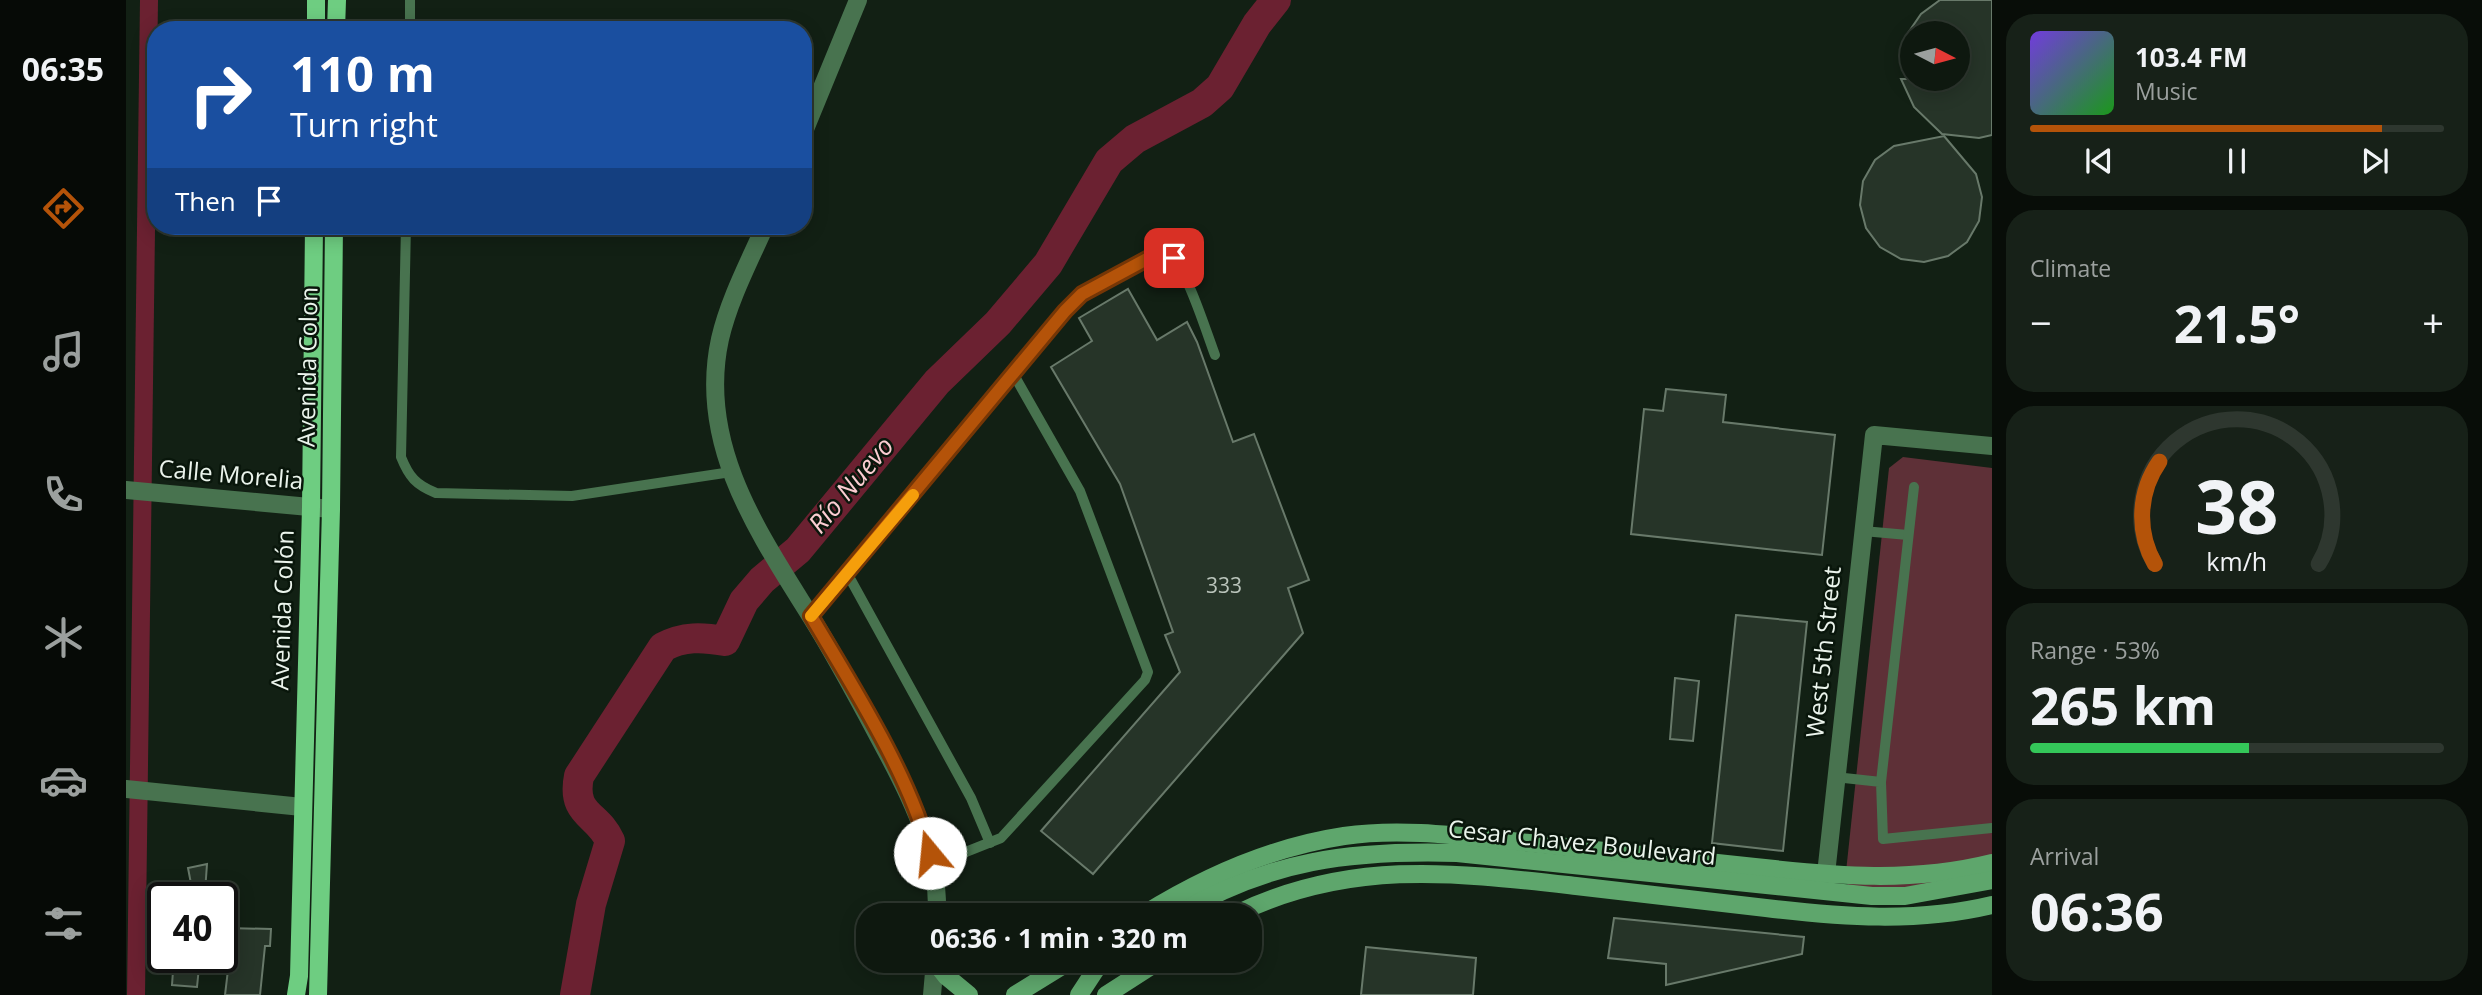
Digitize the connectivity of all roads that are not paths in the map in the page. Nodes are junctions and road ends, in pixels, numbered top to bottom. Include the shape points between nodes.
1 (316, 0) edge
2 (337, 0) edge
3 (410, 0) edge
4 (858, 0) edge
5 (316, 21) edge
6 (336, 21) edge
7 (410, 21) edge
8 (812, 112) edge
9 (314, 235) edge
10 (334, 235) edge
11 (406, 235) edge
12 (761, 235) edge
13 (1215, 355) dead end
14 (1014, 375) junction
15 (1992, 446) edge
16 (731, 472) junction
17 (1914, 487) dead end
18 (126, 490) edge
19 (311, 507) junction
20 (331, 509) junction
21 (1863, 531) junction
22 (1908, 535) junction
23 (847, 573) junction
24 (811, 616) junction
25 (1835, 777) junction
26 (1881, 782) junction
27 (126, 789) edge
28 (302, 807) junction
29 (1992, 828) edge
30 (989, 843) junction
31 (1992, 863) edge
32 (933, 865) junction
33 (1826, 874) junction
34 (1992, 880) edge
35 (936, 903) edge
36 (1164, 903) edge
37 (1197, 903) edge
38 (1259, 903) edge
39 (1992, 905) edge
40 (934, 973) edge
41 (944, 973) edge
42 (1051, 973) edge
43 (1093, 973) edge
44 (1140, 973) edge
45 (296, 995) edge
46 (318, 995) edge
47 (932, 995) edge
48 (969, 995) edge
49 (1015, 995) edge
50 (1079, 995) edge
51 (1106, 995) edge

1 - 5 main road
2 - 6 main road
3 - 7 lane
4 - 8 street
9 - 19 main road, Avenida Colón
10 - 20 main road, Avenida Colon
11 - 16 lane via 401,457 407,474 419,486 436,493 572,496
12 - 16 street via 731,305 716,368 715,406
13 - 14 lane via 1174,258 1166,252 1082,294
14 - 23 lane
14 - 30 lane via 1080,491 1148,672 1014,825
15 - 21 street, West 5th Street via 1874,435
16 - 24 street via 759,532
17 - 22 lane
18 - 19 street, Calle Morelia
19 - 20 street, Calle Morelia
19 - 28 main road, Avenida Colón
20 - 46 main road, Avenida Colón
21 - 22 lane
21 - 25 street, West 5th Street
22 - 26 lane
23 - 24 lane
23 - 30 lane via 971,797
24 - 32 street via 916,809
25 - 26 lane
25 - 33 street, West 5th Street
26 - 29 lane via 1883,839
27 - 28 street
28 - 45 main road, Avenida Colón
30 - 32 lane
31 - 33 main road via 1908,877
32 - 35 street
33 - 36 main road via 1490,839 1377,833 1269,853 1203,880
34 - 37 main road, Cesar Chavez Boulevard via 1905,896 1872,896 1457,853 1398,852 1342,855 1290,865
38 - 39 main road, Cesar Chavez Boulevard via 1299,888 1387,874 1498,877 1859,918
40 - 47 street
41 - 48 main road
42 - 49 main road
43 - 50 main road
44 - 51 main road

